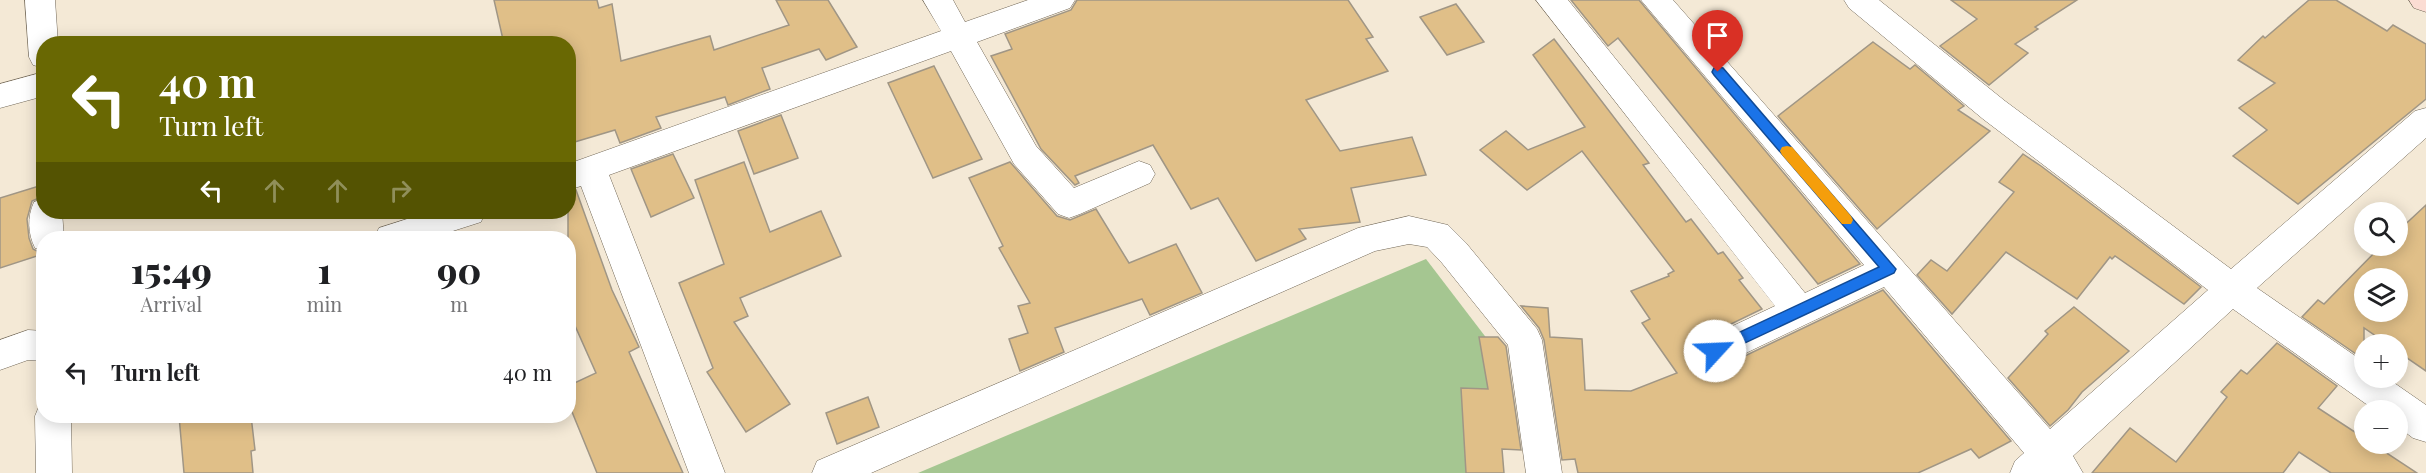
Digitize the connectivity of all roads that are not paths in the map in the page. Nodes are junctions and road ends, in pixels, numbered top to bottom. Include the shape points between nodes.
1 (40, 0) edge
2 (938, 0) edge
3 (1060, 0) edge
4 (1551, 0) edge
5 (1656, 0) edge
6 (1859, 0) edge
7 (43, 36) edge
8 (958, 36) junction
9 (36, 86) edge
10 (0, 96) edge
11 (2426, 120) edge
12 (580, 173) edge
13 (1140, 174) dead end
14 (448, 219) edge
15 (413, 231) edge
16 (1889, 269) junction
17 (2232, 289) junction
18 (1800, 312) junction
19 (36, 346) edge
20 (1715, 351) dead end
21 (0, 355) edge
22 (53, 423) edge
23 (2426, 426) edge
24 (2047, 467) edge
25 (54, 473) edge
26 (707, 473) edge
27 (830, 473) edge
28 (1544, 473) edge

1 - 7 street
2 - 8 street
3 - 8 street
4 - 18 street
5 - 16 street
6 - 17 street via 1994,110
8 - 12 street
8 - 13 street via 1025,155 1069,205
9 - 10 street
11 - 17 street
12 - 26 street
14 - 15 street
16 - 18 street
16 - 24 street
17 - 23 street
17 - 24 street
18 - 20 street
19 - 21 street
22 - 25 street
27 - 28 street via 1370,238 1409,230 1436,235 1524,340

